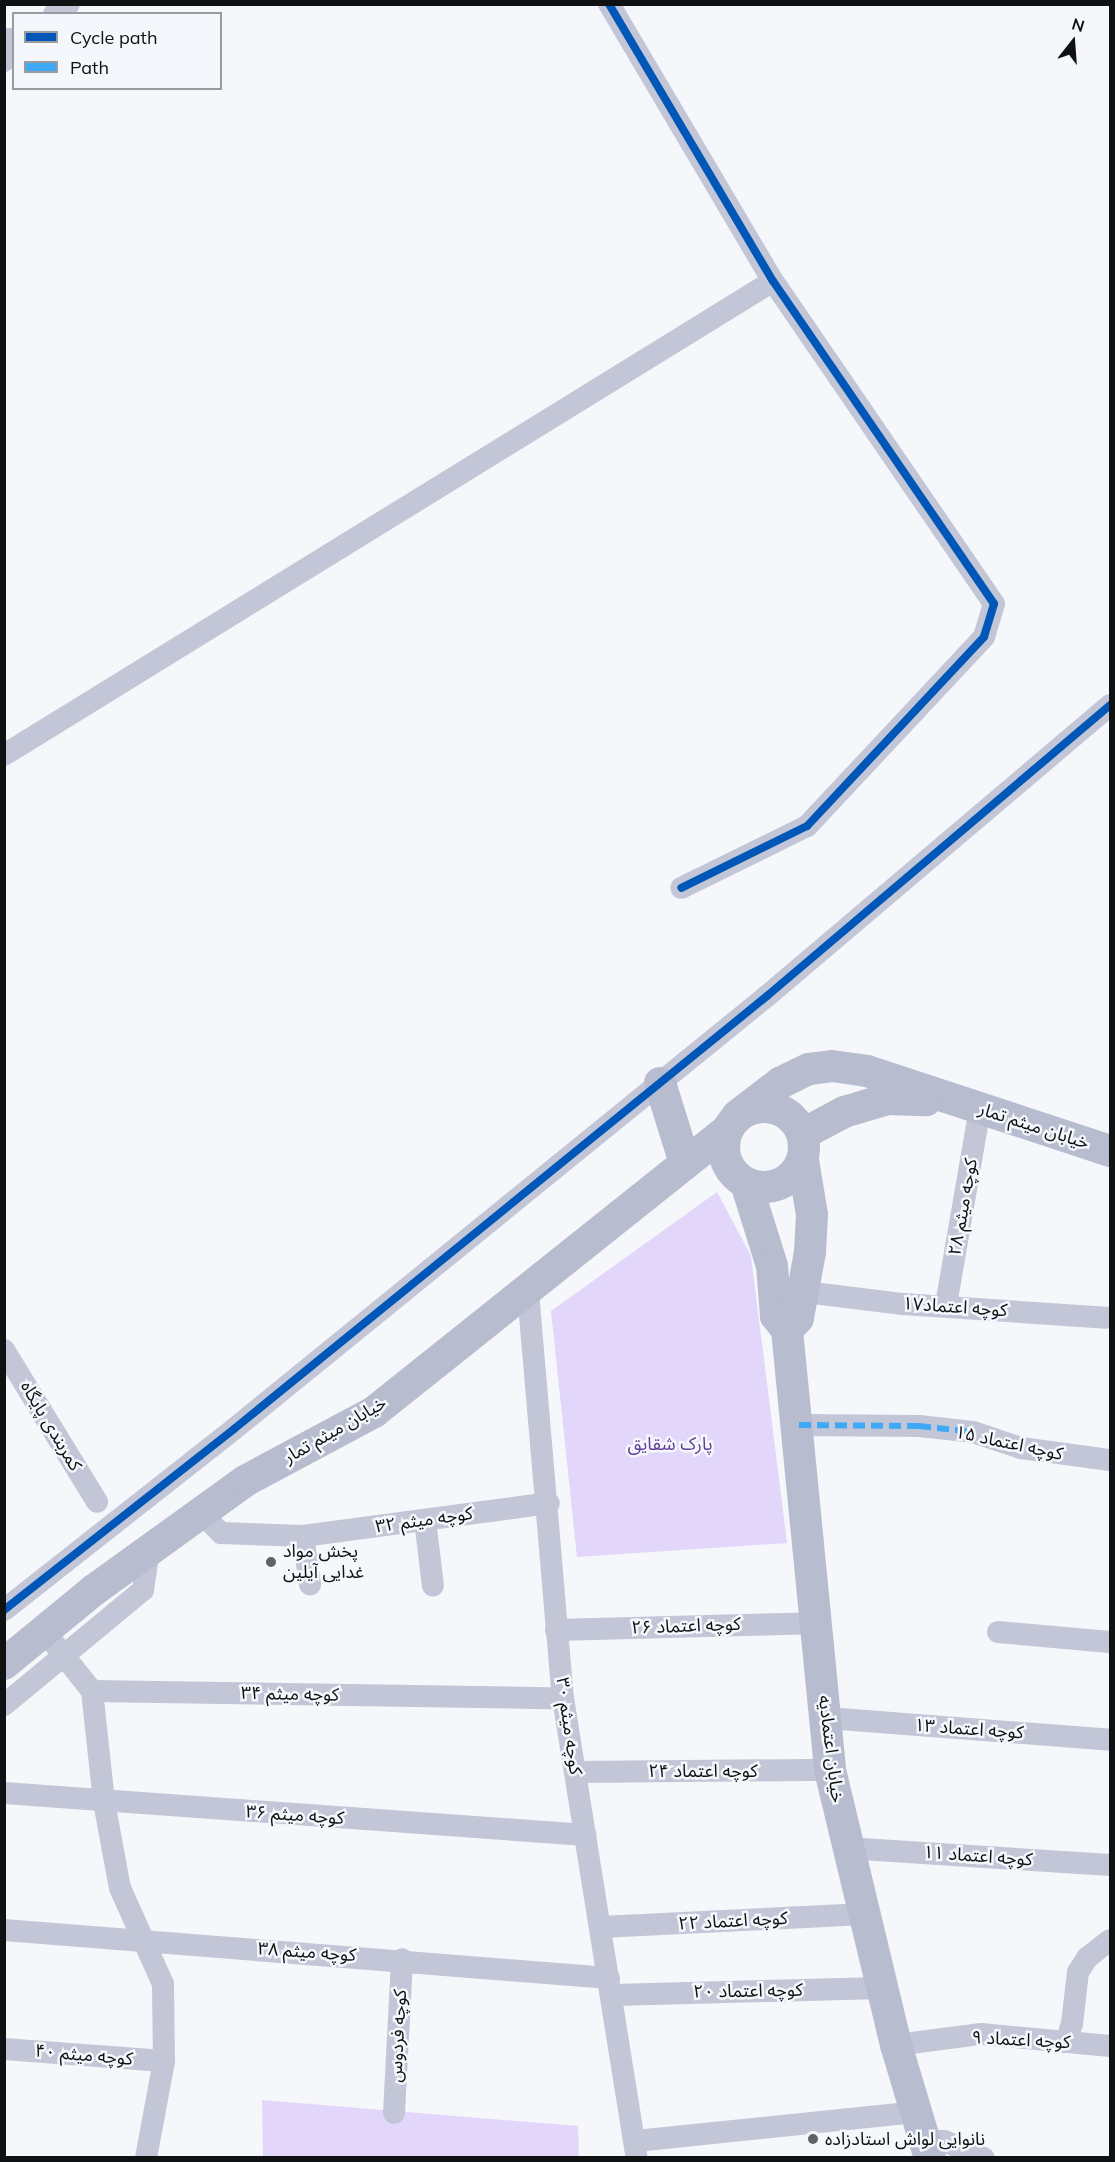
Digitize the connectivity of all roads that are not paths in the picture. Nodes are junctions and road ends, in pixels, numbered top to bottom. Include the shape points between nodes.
1 (609, 4) edge
2 (773, 281) junction
3 (1110, 705) edge
4 (4, 755) edge
5 (681, 888) dead end
6 (660, 1083) junction
7 (968, 1105) junction
8 (733, 1122) junction
9 (803, 1147) junction
10 (1110, 1151) edge
11 (684, 1160) junction
12 (740, 1178) junction
13 (528, 1292) junction
14 (805, 1292) junction
15 (946, 1305) junction
16 (1106, 1318) dead end
17 (787, 1330) junction
18 (4, 1350) edge
19 (799, 1425) junction
20 (1110, 1460) edge
21 (97, 1502) dead end
22 (549, 1503) junction
23 (200, 1512) junction
24 (424, 1520) junction
25 (303, 1536) junction
26 (310, 1584) dead end
27 (433, 1586) dead end
28 (4, 1610) edge
29 (816, 1623) junction
30 (556, 1630) junction
31 (998, 1632) dead end
32 (1110, 1642) edge
33 (54, 1644) junction
34 (4, 1664) edge
35 (92, 1691) junction
36 (563, 1698) junction
37 (4, 1705) edge
38 (827, 1718) junction
39 (1110, 1740) edge
40 (830, 1770) junction
41 (576, 1772) junction
42 (4, 1793) edge
43 (104, 1802) junction
44 (585, 1835) junction
45 (846, 1848) junction
46 (1110, 1865) edge
47 (865, 1914) junction
48 (601, 1927) junction
49 (4, 1930) edge
50 (1110, 1940) edge
51 (143, 1941) junction
52 (402, 1959) junction
53 (611, 1986) junction
54 (882, 1988) junction
55 (1066, 2042) junction
56 (896, 2045) junction
57 (1110, 2046) edge
58 (4, 2049) edge
59 (164, 2061) junction
60 (394, 2113) dead end
61 (930, 2145) edge
62 (637, 2149) edge
63 (146, 2157) edge
64 (984, 2157) edge

1 - 2 street
2 - 4 street
2 - 5 street via 994,604 984,637 807,826
3 - 6 street
6 - 11 street
6 - 28 street
7 - 8 street, خیابان میثم تمار via 867,1071 832,1066 809,1069 780,1083
7 - 9 street, خیابان میثم تمار via 888,1099 844,1112
7 - 10 street, خیابان میثم تمار
7 - 15 street, کوچه میثم ۲۸
8 - 9 street via 751,1108 775,1108 795,1120
8 - 11 street, خیابان میثم تمار
8 - 12 street via 724,1144
9 - 12 street via 791,1178 777,1185 762,1187
9 - 14 street via 812,1215
11 - 12 street
11 - 13 street, خیابان میثم تمار
12 - 17 street, خیابان اعتمادیه via 772,1266 776,1316
13 - 22 street, کوچه میثم ۳۰
13 - 23 street, خیابان میثم تمار via 374,1412 245,1481
14 - 15 street, کوچه اعتماد۱۷
14 - 17 street via 798,1318
15 - 16 street, کوچه اعتماد۱۷
17 - 19 street, خیابان اعتمادیه
18 - 21 street, کمربندی پایگاه
19 - 20 street, کوچه اعتماد ۱۵ via 919,1426 973,1432 1021,1448
19 - 29 street, خیابان اعتمادیه
22 - 24 street, کوچه میثم ۳۲
22 - 30 street, کوچه میثم ۳۰
23 - 25 street, کوچه میثم ۳۲ via 221,1533
23 - 33 street, خیابان میثم تمار via 149,1550
24 - 25 street, کوچه میثم ۳۲
24 - 27 street
25 - 26 street
29 - 30 street, کوچه اعتماد ۲۶
29 - 38 street, خیابان اعتمادیه
30 - 36 street, کوچه میثم ۳۰
31 - 32 street
33 - 34 street, خیابان میثم تمار
33 - 35 street
33 - 37 street
35 - 36 street, کوچه میثم ۳۴
35 - 43 street
36 - 41 street, کوچه میثم ۳۰
38 - 39 street, کوچه اعتماد ۱۳
38 - 40 street, خیابان اعتمادیه
40 - 41 street, کوچه اعتماد ۲۴
40 - 45 street, خیابان اعتمادیه
41 - 44 street, کوچه میثم ۳۰
42 - 43 street, کوچه میثم ۳۶
43 - 44 street, کوچه میثم ۳۶
43 - 51 street via 120,1888
44 - 48 street, کوچه میثم ۳۰
45 - 46 street, کوچه اعتماد ۱۱
45 - 47 street, خیابان اعتمادیه
47 - 48 street, کوچه اعتماد ۲۲
47 - 54 street, خیابان اعتمادیه
48 - 53 street, کوچه میثم ۳۰
49 - 51 street, کوچه میثم ۳۸
50 - 55 street via 1087,1958 1078,1972
51 - 52 street, کوچه میثم ۳۸
51 - 59 street via 163,1984
52 - 53 street, کوچه میثم ۳۸
52 - 60 street, کوچه فردوس
53 - 54 street, کوچه اعتماد ۲۰
53 - 62 street, کوچه میثم ۳۰
54 - 56 street, خیابان اعتمادیه
55 - 56 street, کوچه اعتماد ۹ via 981,2034
55 - 57 street, کوچه اعتماد ۹
56 - 61 street, خیابان اعتمادیه
58 - 59 street, کوچه میثم ۴۰
59 - 63 street
61 - 62 street
61 - 64 street via 944,2141

